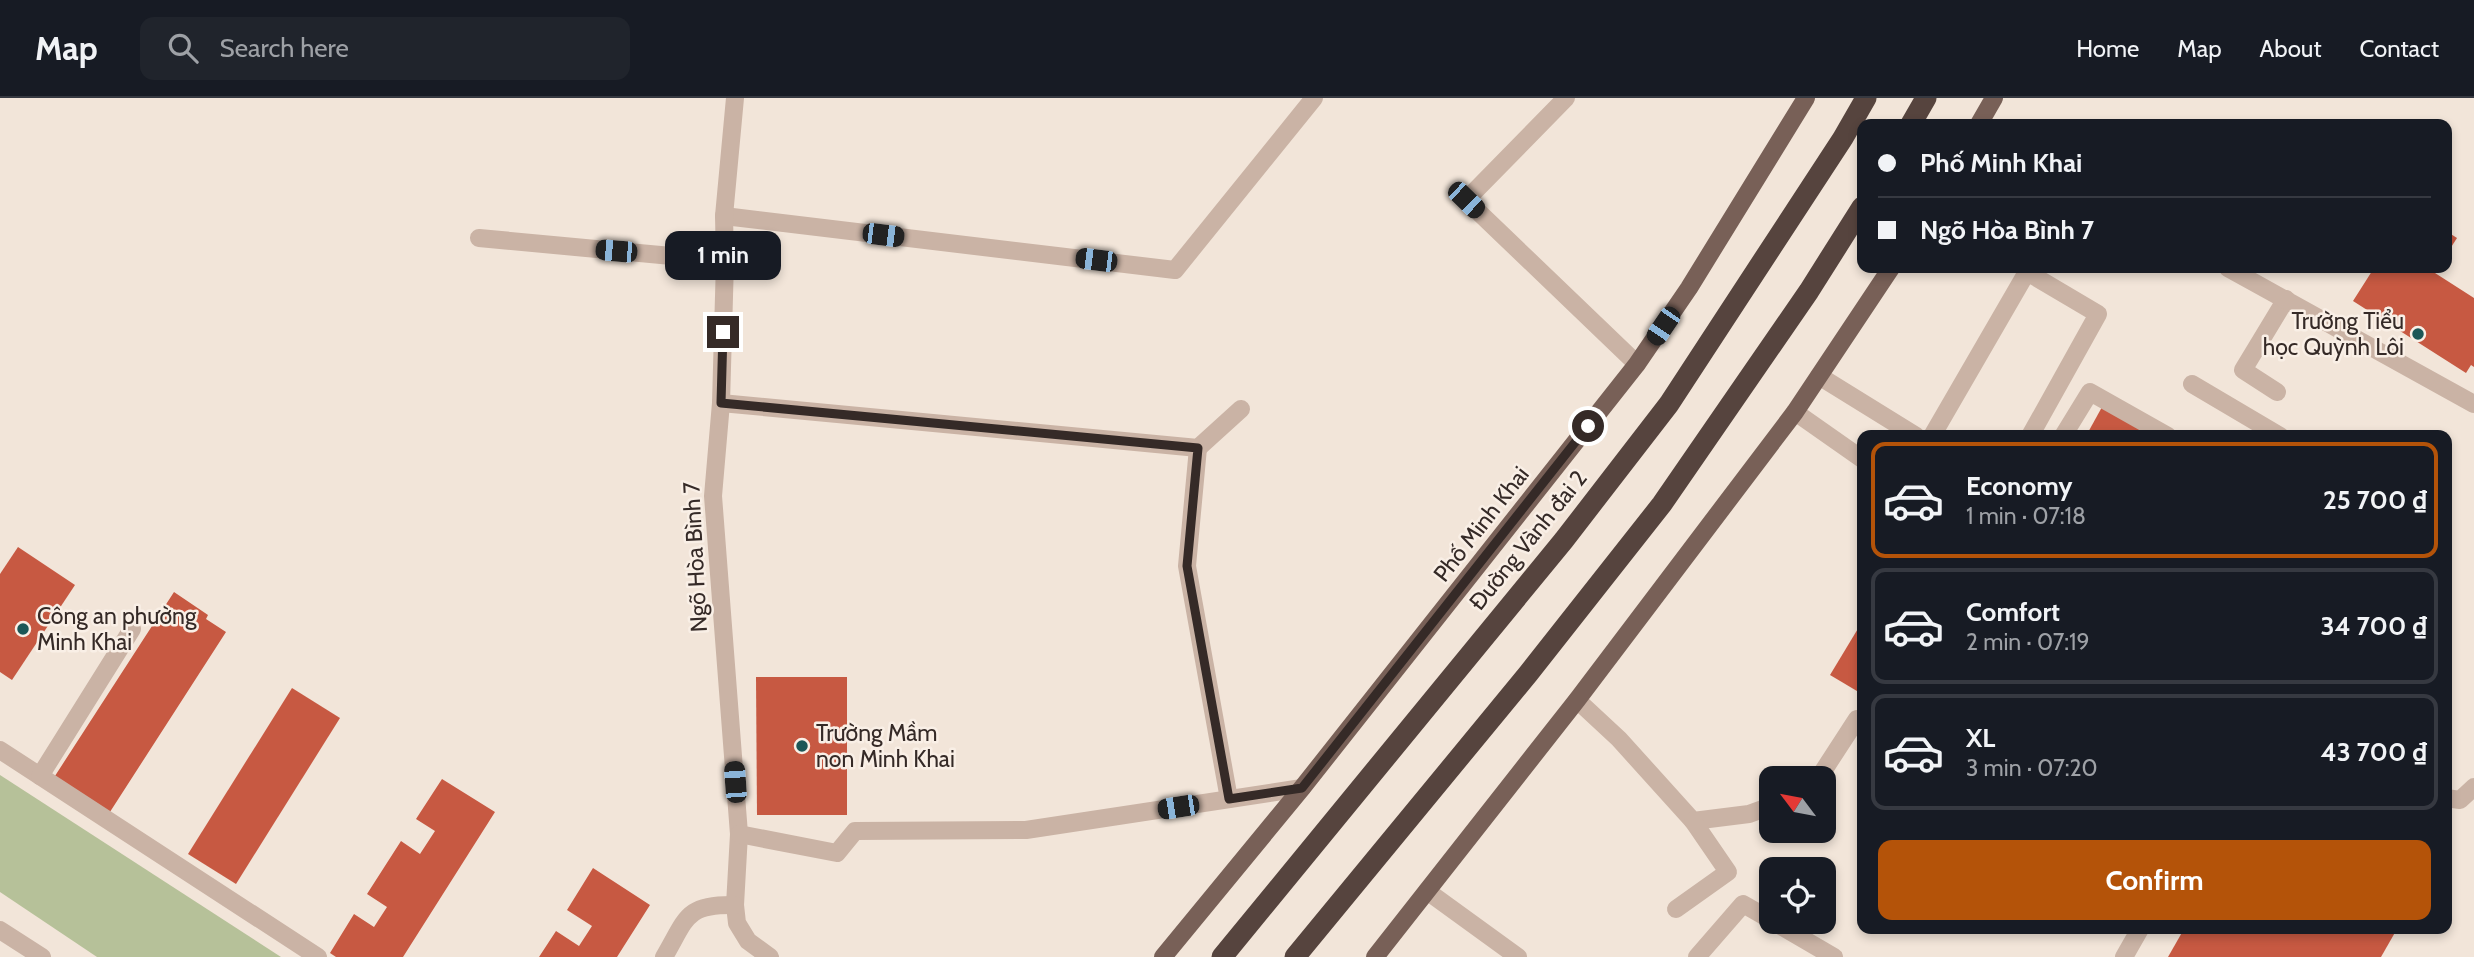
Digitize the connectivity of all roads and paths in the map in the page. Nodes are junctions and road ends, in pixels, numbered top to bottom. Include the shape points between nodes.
1 (736, 98) edge
2 (1314, 98) edge
3 (1566, 98) edge
4 (1806, 98) edge
5 (1866, 98) edge
6 (1927, 98) edge
7 (1994, 98) edge
8 (1914, 119) edge
9 (1982, 119) edge
10 (1857, 215) edge
11 (724, 216) junction
12 (479, 238) dead end
13 (725, 261) junction
14 (1888, 273) edge
15 (2026, 273) edge
16 (2029, 273) edge
17 (2237, 273) edge
18 (2286, 299) junction
19 (1637, 364) junction
20 (1819, 376) junction
21 (2192, 384) dead end
22 (2277, 392) dead end
23 (721, 403) junction
24 (2474, 404) edge
25 (1241, 409) dead end
26 (1795, 412) junction
27 (1906, 430) edge
28 (1935, 430) edge
29 (2033, 430) edge
30 (2067, 430) edge
31 (2157, 430) edge
32 (2270, 430) edge
33 (1198, 448) junction
34 (1857, 455) edge
35 (132, 629) dead end
36 (1577, 700) junction
37 (1857, 719) edge
38 (0, 750) edge
39 (1826, 766) edge
40 (40, 776) junction
41 (2474, 787) edge
42 (1302, 788) junction
43 (1229, 799) junction
44 (2452, 799) edge
45 (1759, 810) edge
46 (1693, 821) junction
47 (739, 834) junction
48 (1427, 891) junction
49 (735, 905) junction
50 (1676, 909) dead end
51 (1759, 913) edge
52 (0, 930) edge
53 (1795, 934) edge
54 (2137, 934) edge
55 (42, 957) edge
56 (318, 957) edge
57 (664, 957) edge
58 (770, 957) edge
59 (1163, 957) edge
60 (1222, 957) edge
61 (1295, 957) edge
62 (1375, 957) edge
63 (1518, 957) edge
64 (1697, 957) edge
65 (1835, 957) edge
66 (2124, 957) edge

1 - 11 street, Ngõ Hòa Bình 7
2 - 11 street via 1175,270
3 - 19 street via 1466,200
4 - 19 main road, Phố Minh Khai
5 - 60 highway, Đường Vành đai 2 via 1669,404 1564,540
6 - 8 highway
7 - 9 main road
10 - 61 highway via 1662,504
11 - 13 street, Ngõ Hòa Bình 7
12 - 13 street
13 - 23 street, Ngõ Hòa Bình 7
14 - 20 main road
15 - 28 street
16 - 29 street via 2098,314
17 - 18 street
18 - 22 street via 2243,370
18 - 24 street
19 - 42 main road, Phố Minh Khai
20 - 26 main road
20 - 27 street
21 - 32 street
23 - 33 street
23 - 47 street, Ngõ Hòa Bình 7 via 713,496
25 - 33 street
26 - 34 street
26 - 36 main road
30 - 31 street via 2090,392
33 - 43 street via 1187,566
35 - 40 street
36 - 46 street
36 - 48 main road
37 - 39 street
38 - 40 street
40 - 56 street
41 - 44 street via 2460,800
42 - 43 street
42 - 59 main road, Phố Minh Khai
43 - 47 street via 1026,830 855,831 837,853
45 - 46 street
46 - 50 street via 1728,872
47 - 49 street, Ngõ Hòa Bình 7
48 - 62 main road
48 - 63 street
49 - 57 street via 698,908 688,916
49 - 58 street, Ngõ Hòa Bình 7 via 737,923 748,941
51 - 64 street via 1743,904
52 - 55 street
53 - 65 street
54 - 66 street

